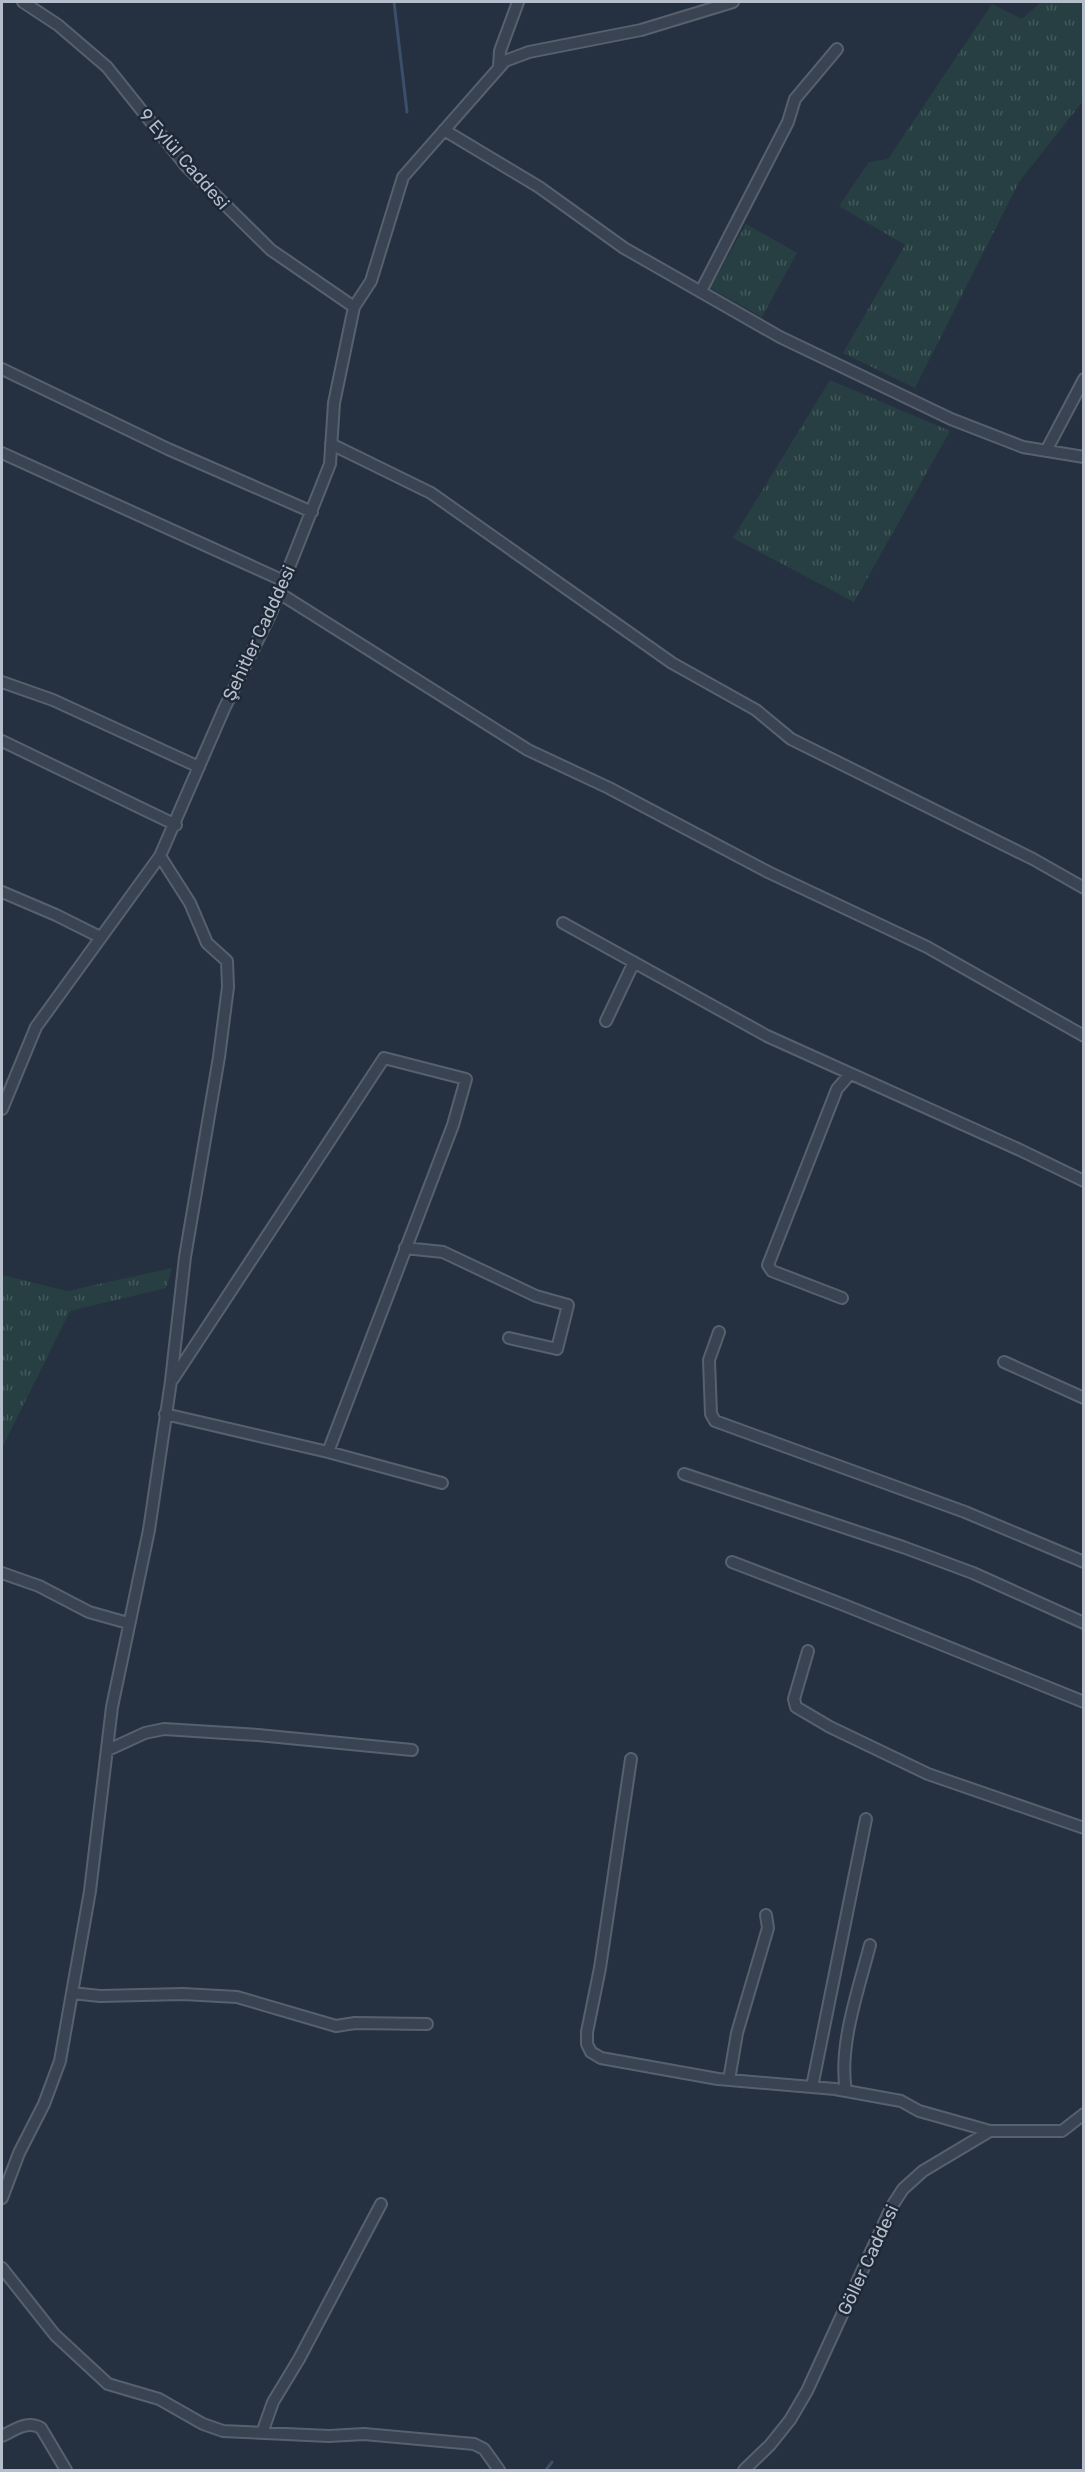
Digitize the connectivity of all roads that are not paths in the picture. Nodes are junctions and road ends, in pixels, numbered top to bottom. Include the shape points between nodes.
1 (23, 2) edge
2 (518, 2) edge
3 (733, 2) edge
4 (837, 49) dead end
5 (499, 67) junction
6 (444, 130) junction
7 (700, 291) junction
8 (354, 308) junction
9 (2, 369) edge
10 (1083, 380) edge
11 (331, 444) junction
12 (1046, 451) junction
13 (2, 453) edge
14 (1083, 457) edge
15 (312, 512) junction
16 (284, 581) junction
17 (279, 593) junction
18 (2, 682) edge
19 (2, 741) edge
20 (199, 766) junction
21 (176, 825) junction
22 (160, 856) junction
23 (1083, 888) edge
24 (2, 892) edge
25 (563, 923) dead end
26 (100, 938) junction
27 (634, 963) junction
28 (606, 1021) dead end
29 (1083, 1036) edge
30 (850, 1074) junction
31 (2, 1109) edge
32 (1083, 1181) edge
33 (405, 1248) junction
34 (842, 1298) dead end
35 (719, 1332) dead end
36 (509, 1338) dead end
37 (1004, 1362) dead end
38 (171, 1381) junction
39 (1083, 1398) edge
40 (165, 1414) junction
41 (328, 1452) junction
42 (684, 1474) dead end
43 (442, 1483) dead end
44 (732, 1562) dead end
45 (1083, 1562) edge
46 (2, 1573) edge
47 (128, 1623) junction
48 (1083, 1623) edge
49 (807, 1651) dead end
50 (1083, 1702) edge
51 (108, 1750) junction
52 (412, 1750) dead end
53 (631, 1759) dead end
54 (866, 1819) dead end
55 (1083, 1828) edge
56 (766, 1914) dead end
57 (870, 1945) dead end
58 (72, 1994) junction
59 (427, 2024) dead end
60 (729, 2080) junction
61 (813, 2087) junction
62 (846, 2091) junction
63 (1083, 2114) edge
64 (990, 2131) junction
65 (2, 2198) edge
66 (381, 2204) dead end
67 (2, 2268) edge
68 (262, 2433) junction
69 (2, 2436) edge
70 (66, 2470) edge
71 (499, 2470) edge
72 (744, 2470) edge

1 - 8 street, 9 Eylül Caddesi via 58,25 107,68 186,166 264,243
2 - 5 street via 500,51
3 - 5 street via 641,30 530,52
4 - 7 street via 795,99 784,131
5 - 6 street, Şehitler Cadddesi
6 - 7 street via 539,188 624,248
6 - 8 street, Şehitler Cadddesi via 403,177 372,281
7 - 12 street via 780,337 951,419 1023,447
8 - 11 street, Şehitler Cadddesi via 334,403
9 - 15 street
10 - 12 street
11 - 15 street, Şehitler Cadddesi via 330,464
11 - 23 street via 431,493 672,663 756,710 791,739 1033,859
12 - 14 street
13 - 16 street
15 - 16 street, Şehitler Cadddesi
16 - 17 street, Şehitler Cadddesi
17 - 20 street, Şehitler Cadddesi
17 - 29 street via 528,750 768,872 927,947
18 - 20 street via 53,700
19 - 21 street
20 - 21 street, Şehitler Cadddesi
21 - 22 street, Şehitler Cadddesi
22 - 26 street, Şehitler Cadddesi
22 - 38 street via 190,903 207,944 227,961 228,987 185,1257
24 - 26 street
25 - 27 street
26 - 31 street, Şehitler Cadddesi via 36,1027
27 - 28 street
27 - 30 street via 767,1036
30 - 32 street
30 - 34 street via 837,1089 768,1265 772,1271
33 - 36 street via 443,1252 536,1296 568,1305 557,1349
33 - 38 street via 453,1125 466,1079 384,1058
33 - 41 street
35 - 45 street via 709,1360 711,1414 715,1421 965,1512
37 - 39 street
38 - 40 street
40 - 41 street
40 - 47 street via 148,1530
41 - 43 street
42 - 48 street via 913,1551
44 - 50 street
46 - 47 street via 39,1586 89,1612
47 - 51 street
49 - 55 street via 794,1699 796,1707 830,1728 928,1774
51 - 52 street via 164,1729
51 - 58 street
53 - 60 street via 587,2044 601,2058
54 - 61 street
56 - 60 street via 768,1928 737,2033
57 - 62 street via 845,2055
58 - 59 street via 237,1997 336,2026
58 - 65 street via 60,2061
60 - 61 street
61 - 62 street
62 - 64 street via 901,2101 919,2111
63 - 64 street via 1062,2131
64 - 72 street, Göller Caddesi via 923,2171 903,2189 807,2391 790,2420
66 - 68 street via 273,2402
67 - 68 street via 55,2335 108,2384 159,2399 223,2431
68 - 71 street via 364,2434 474,2444 484,2449
69 - 70 street via 34,2424 41,2428

